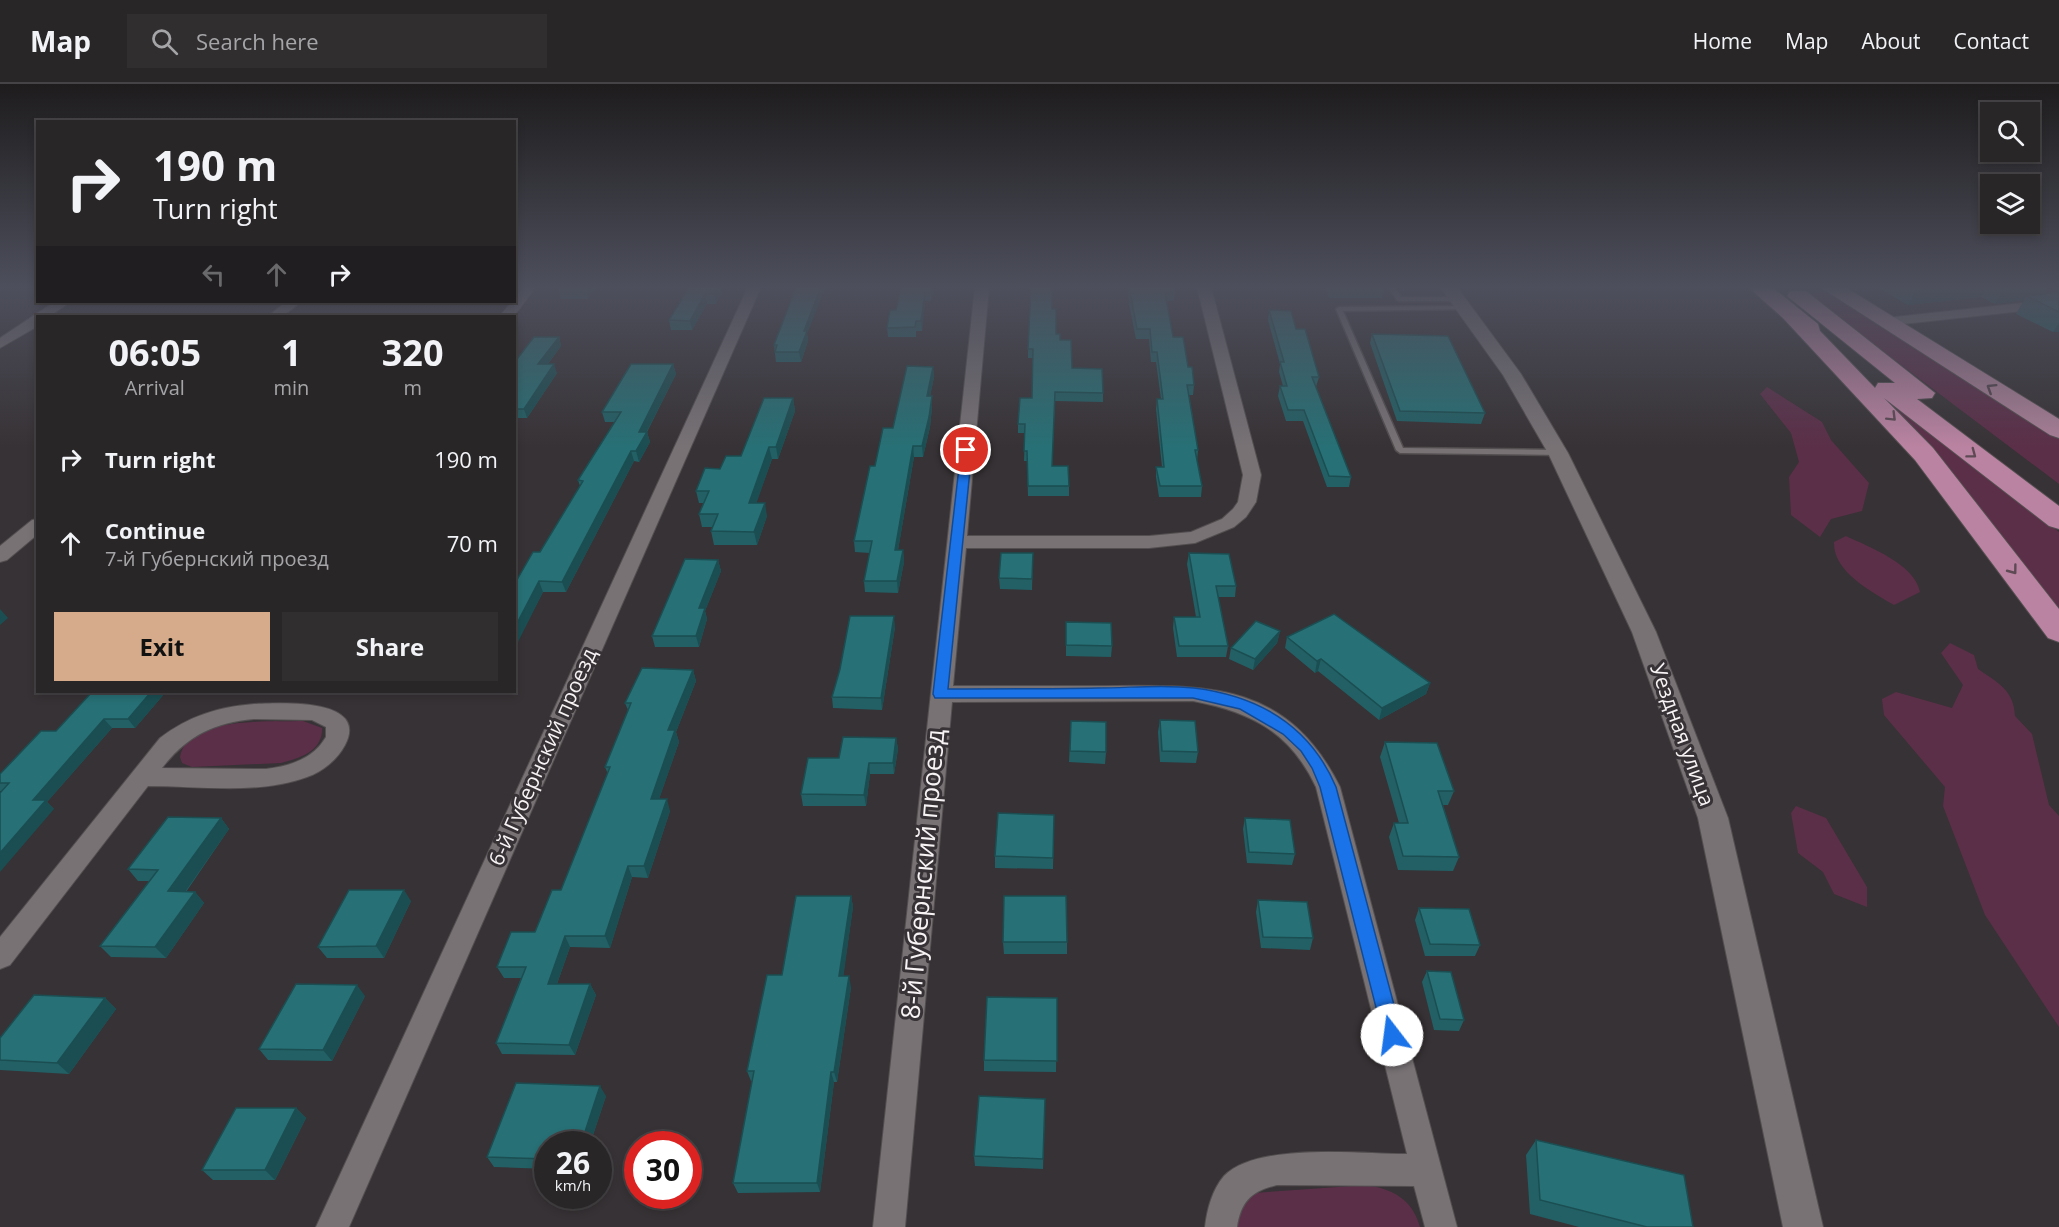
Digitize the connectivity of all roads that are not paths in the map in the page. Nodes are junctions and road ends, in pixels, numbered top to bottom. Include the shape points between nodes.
1 (731, 340) edge
2 (976, 340) edge
3 (1218, 340) edge
4 (1353, 340) edge
5 (1487, 340) edge
6 (1816, 340) edge
7 (1825, 340) edge
8 (1857, 340) edge
9 (1915, 340) edge
10 (2059, 430) edge
11 (1558, 453) junction
12 (2059, 495) edge
13 (2059, 520) edge
14 (36, 526) edge
15 (958, 542) junction
16 (0, 556) edge
17 (2059, 631) edge
18 (940, 694) junction
19 (142, 777) junction
20 (0, 957) edge
21 (1427, 1170) junction
22 (332, 1227) edge
23 (889, 1227) edge
24 (1221, 1227) edge
25 (1441, 1227) edge
26 (1803, 1227) edge

1 - 22 street, 6-й Губернский проезд
2 - 15 street, 8-й Губернский проезд
3 - 15 street via 1252,475 1251,491 1240,513 1213,531 1175,540
4 - 11 lane via 1400,450
5 - 11 street, Уездная улица via 1512,374
6 -> 17 highway via 1924,454
7 -> 13 highway
8 - 12 highway
10 -> 9 main road
11 - 26 street, Уездная улица via 1644,632 1713,818
14 - 16 street
15 - 18 street, 8-й Губернский проезд
18 - 21 street via 1193,693 1244,705 1268,716 1306,747 1328,787
18 - 23 street, 8-й Губернский проезд
19 - 19 street via 286,776 323,758 335,745 339,732 336,722 327,715 312,712 219,714 182,731
19 - 20 street
21 - 24 street via 1277,1169 1253,1174 1234,1187 1223,1208
21 - 25 street

